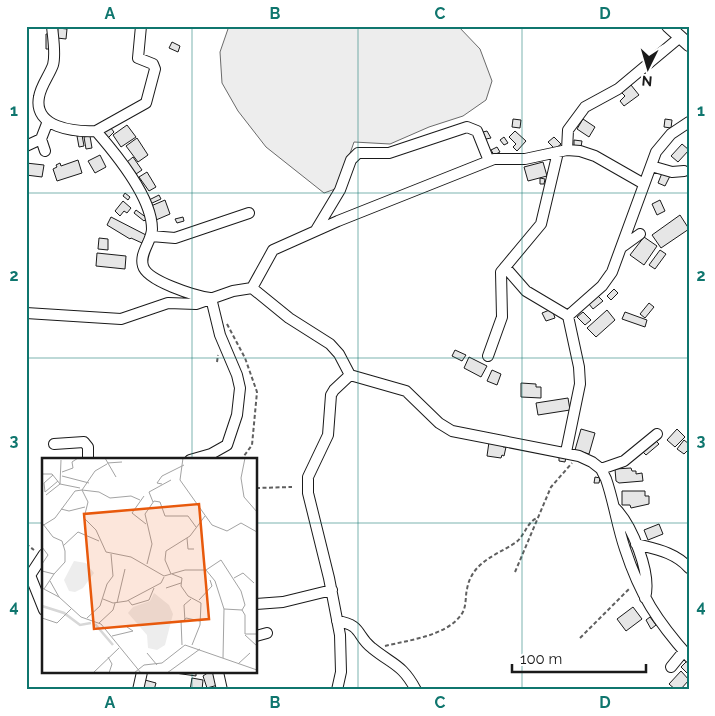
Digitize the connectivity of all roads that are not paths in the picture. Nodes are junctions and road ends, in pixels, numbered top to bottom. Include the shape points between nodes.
1 (52, 26) edge
2 (141, 26) edge
3 (668, 26) edge
4 (684, 42) edge
5 (48, 122) junction
6 (689, 122) edge
7 (96, 131) junction
8 (41, 139) junction
9 (26, 146) edge
10 (45, 151) dead end
11 (563, 151) junction
12 (489, 161) junction
13 (651, 166) junction
14 (684, 171) dead end
15 (644, 184) junction
16 (249, 213) dead end
17 (316, 230) junction
18 (640, 234) dead end
19 (152, 236) junction
20 (622, 247) junction
21 (505, 267) junction
22 (252, 288) junction
23 (211, 298) junction
24 (26, 313) edge
25 (568, 316) junction
26 (488, 356) dead end
27 (350, 375) junction
28 (657, 434) dead end
29 (54, 444) dead end
30 (566, 452) junction
31 (88, 458) edge
32 (197, 458) edge
33 (600, 469) junction
34 (615, 507) junction
35 (636, 544) junction
36 (42, 557) edge
37 (689, 568) edge
38 (28, 578) edge
39 (42, 581) edge
40 (332, 590) junction
41 (645, 599) junction
42 (258, 604) edge
43 (42, 606) edge
44 (338, 621) junction
45 (686, 654) edge
46 (671, 667) dead end
47 (142, 674) edge
48 (218, 674) edge
49 (138, 690) edge
50 (222, 690) edge
51 (337, 690) edge
52 (416, 690) edge

1 - 5 street via 54,64 38,104
2 - 7 street via 138,58 153,64 155,69 146,103
3 - 4 main road
4 - 11 street via 618,90 585,107 568,130
5 - 7 street via 67,130
5 - 8 street
6 - 13 street via 663,142
7 - 19 street via 116,152 137,188 150,219
8 - 9 street
8 - 10 street
11 - 12 street via 537,158
11 - 15 street via 594,156
11 - 21 street via 541,224
12 - 17 street
12 - 17 street via 477,131 467,126 389,152 358,153 351,160 340,190
13 - 14 street via 672,172
13 - 15 street
15 - 20 street
16 - 19 street via 175,238
17 - 22 street via 273,250
18 - 20 street
19 - 23 street via 142,261 147,272 195,296
20 - 25 street via 612,272 602,286
21 - 25 street via 526,291
21 - 26 street via 501,272 502,317
22 - 23 street
22 - 27 street via 289,318 330,344
23 - 24 street via 196,304 155,306 121,319
23 - 32 street via 220,335 240,388 237,415 227,444
25 - 30 street via 580,384
27 - 30 street via 406,391 452,431
27 - 40 street via 334,390 328,435 308,477 308,493
28 - 33 street via 624,461
29 - 31 street via 84,442 88,447
30 - 33 street
33 - 34 street
34 - 35 street via 624,516
34 - 41 street via 624,548
35 - 37 street via 664,551 679,558
35 - 41 street via 647,580
36 - 38 street
38 - 39 street
38 - 43 street
40 - 42 street via 283,602
40 - 44 street
41 - 45 street via 660,624
44 - 51 street via 341,650
44 - 52 street via 354,625 373,649 406,672
45 - 46 street
47 - 49 street
48 - 50 street

